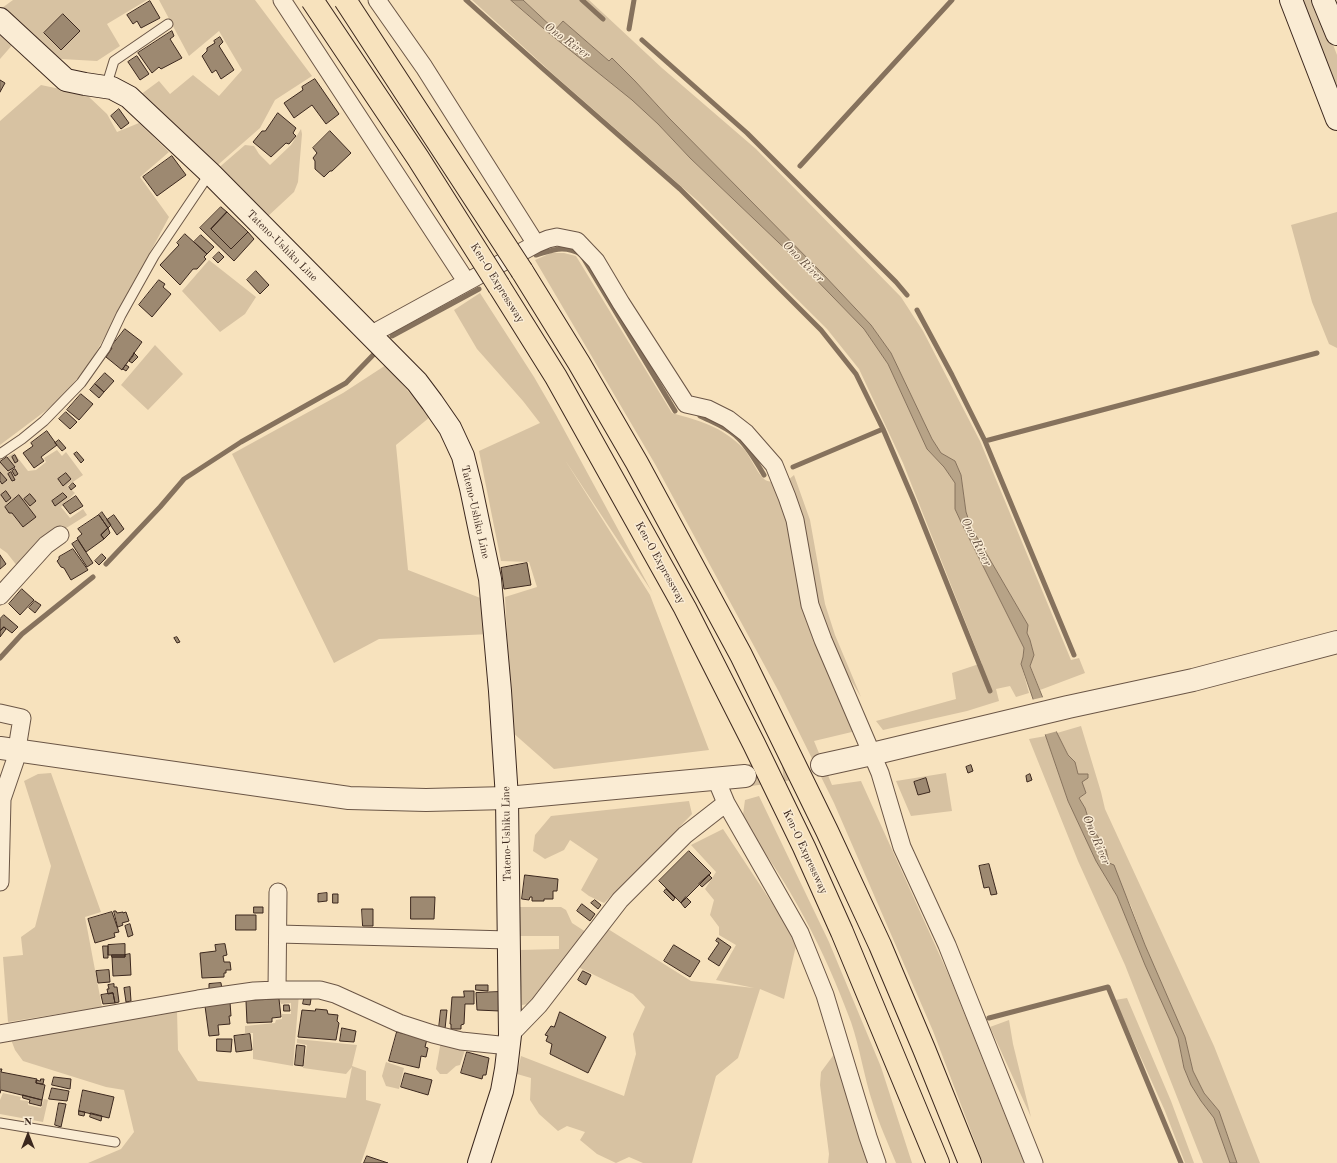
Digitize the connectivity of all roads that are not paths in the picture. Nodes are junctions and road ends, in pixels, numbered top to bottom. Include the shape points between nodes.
1 (282, 0) edge
2 (312, 0) edge
3 (345, 0) edge
4 (378, 0) edge
5 (1291, 0) edge
6 (1323, 0) edge
7 (0, 19) edge
8 (168, 24) dead end
9 (1337, 34) edge
10 (106, 86) junction
11 (1337, 119) edge
12 (210, 173) junction
13 (536, 244) junction
14 (466, 281) junction
15 (370, 335) junction
16 (0, 454) edge
17 (60, 535) dead end
18 (0, 596) edge
19 (1337, 642) edge
20 (0, 713) edge
21 (8, 749) edge
22 (872, 754) junction
23 (822, 765) tunnel mouth
24 (745, 776) tunnel mouth
25 (716, 779) junction
26 (507, 798) junction
27 (726, 803) junction
28 (0, 882) edge
29 (278, 892) dead end
30 (278, 934) junction
31 (509, 940) junction
32 (277, 990) junction
33 (0, 1034) edge
34 (509, 1041) junction
35 (0, 1123) edge
36 (115, 1142) dead end
37 (479, 1163) edge
38 (877, 1163) edge
39 (938, 1163) edge
40 (970, 1163) edge
41 (1034, 1163) edge

1 - 14 street
2 - 39 highway, Ken-O Expressway, bridge via 418,158 556,377 684,608 804,847
3 - 40 highway, bridge via 579,363 688,554 745,662 827,831 880,946
4 - 13 street via 424,67
5 - 11 main road
6 - 9 main road
7 - 10 main road, Tateno-Ushiku Line via 66,80
8 - 10 lane via 114,61
10 - 12 main road, Tateno-Ushiku Line via 128,97
12 - 15 main road, Tateno-Ushiku Line
12 - 16 lane via 154,256 121,314 105,349 81,383 44,421
13 - 14 street
13 - 22 street via 557,237 577,241 596,260 686,404 708,409 728,419 746,433 774,465 795,520 810,605
14 - 15 street
15 - 26 main road, Tateno-Ushiku Line via 417,382 450,428 463,456 490,579
17 - 18 street via 46,545
19 - 22 main road via 1193,680
20 - 21 street via 22,718
21 - 26 main road via 349,798
21 - 28 street via 14,761 2,799
22 - 23 main road
22 - 41 street via 902,848 947,946
24 - 25 main road
25 - 26 main road
25 - 27 street
26 - 31 main road, Tateno-Ushiku Line
27 - 34 street via 684,835 620,900
27 - 38 street via 800,933 825,995
29 - 30 street
30 - 31 street
30 - 32 street
31 - 34 main road, Tateno-Ushiku Line
32 - 33 street via 198,999
32 - 34 street via 320,990 335,994 399,1023 461,1041
34 - 37 main road, Tateno-Ushiku Line via 502,1092
35 - 36 lane

